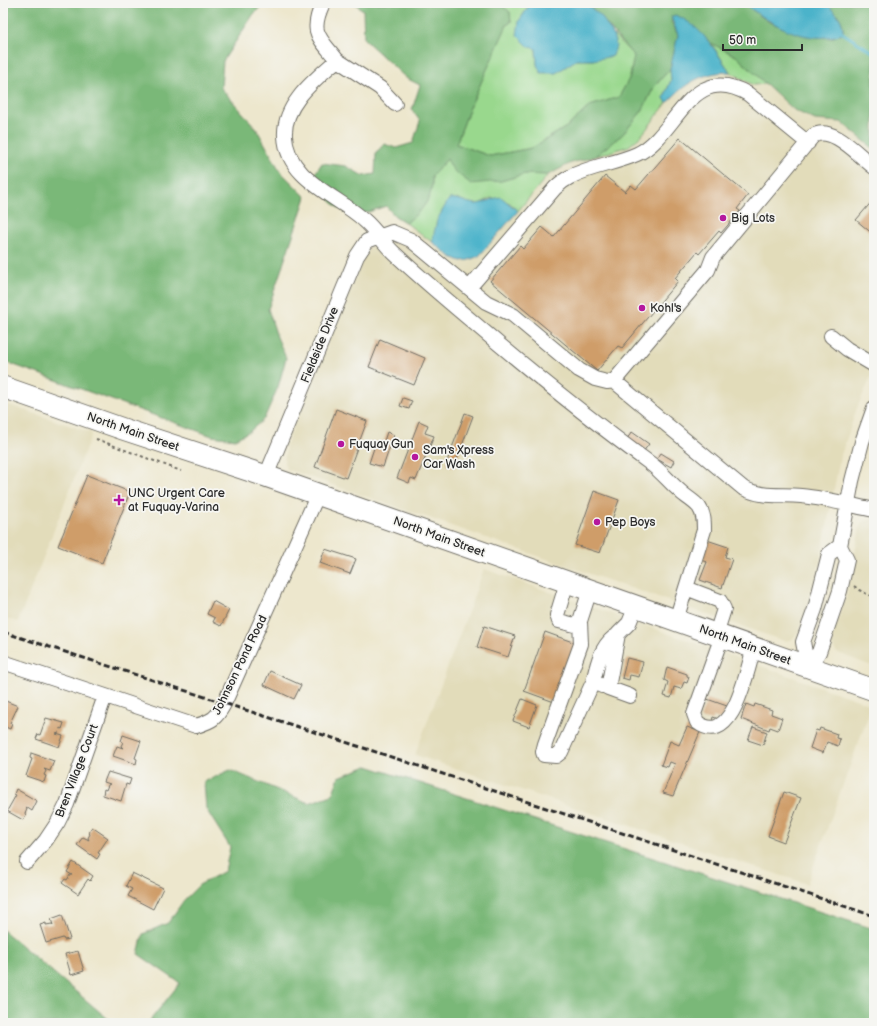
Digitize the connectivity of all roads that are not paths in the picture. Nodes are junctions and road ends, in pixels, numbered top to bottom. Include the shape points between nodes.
1 (323, 3) edge
2 (337, 60) junction
3 (395, 104) dead end
4 (808, 143) junction
5 (874, 168) edge
6 (386, 233) junction
7 (469, 288) junction
8 (832, 336) dead end
9 (874, 365) edge
10 (614, 381) junction
11 (3, 387) edge
12 (874, 408) edge
13 (266, 476) junction
14 (318, 494) junction
15 (848, 505) junction
16 (874, 510) edge
17 (840, 546) junction
18 (567, 582) junction
19 (686, 588) junction
20 (590, 590) junction
21 (636, 606) junction
22 (676, 620) junction
23 (580, 621) junction
24 (618, 634) junction
25 (719, 635) junction
26 (754, 648) junction
27 (3, 662) edge
28 (808, 668) junction
29 (593, 682) junction
30 (608, 688) junction
31 (874, 690) edge
32 (105, 696) junction
33 (630, 696) dead end
34 (27, 862) dead end

1 - 2 street via 317,17 316,31
2 - 3 street via 380,88
2 - 6 street via 311,83 288,117 285,127 286,146 289,155 303,174 318,188
4 - 5 street via 819,133 827,132
4 - 7 street via 740,89 729,86 706,89 691,98 651,146 637,154 570,177 554,188
4 - 10 street via 713,257 708,270
6 - 7 street via 411,240
6 - 13 street, Fieldside Drive via 367,240 357,256
6 - 19 street via 392,252 439,294 551,387 662,472 699,508 704,519 704,530
7 - 10 street via 486,302 513,315 579,370 595,379
8 - 9 street via 847,349
10 - 15 street via 743,488 760,496 800,496
11 - 13 highway, North Main Street
12 - 15 street via 862,442
13 - 14 highway, North Main Street
14 - 18 highway, North Main Street
14 - 32 street, Johnson Pond Road via 217,717 196,726
15 - 16 street
15 - 17 street
17 - 28 street via 847,560 840,591 819,652
17 - 28 street via 829,554 815,609 803,642
18 - 20 highway, North Main Street
18 - 23 street via 557,615 559,621 575,625
19 - 22 street
19 - 25 street via 720,601 723,605
20 - 21 highway, North Main Street
20 - 23 street
21 - 22 highway, North Main Street
21 - 24 street via 629,623
22 - 25 highway, North Main Street
23 - 29 street via 581,644 545,744 544,755 556,756 561,752
24 - 29 street via 609,641 599,657
24 - 30 street
25 - 26 highway, North Main Street
25 - 26 street via 694,714 697,722 707,727 718,727 732,714
26 - 28 highway, North Main Street
27 - 32 street, Johnson Pond Road
28 - 31 highway, North Main Street
29 - 30 street
30 - 33 street
32 - 34 street, Bren Village Court via 67,804 46,840

